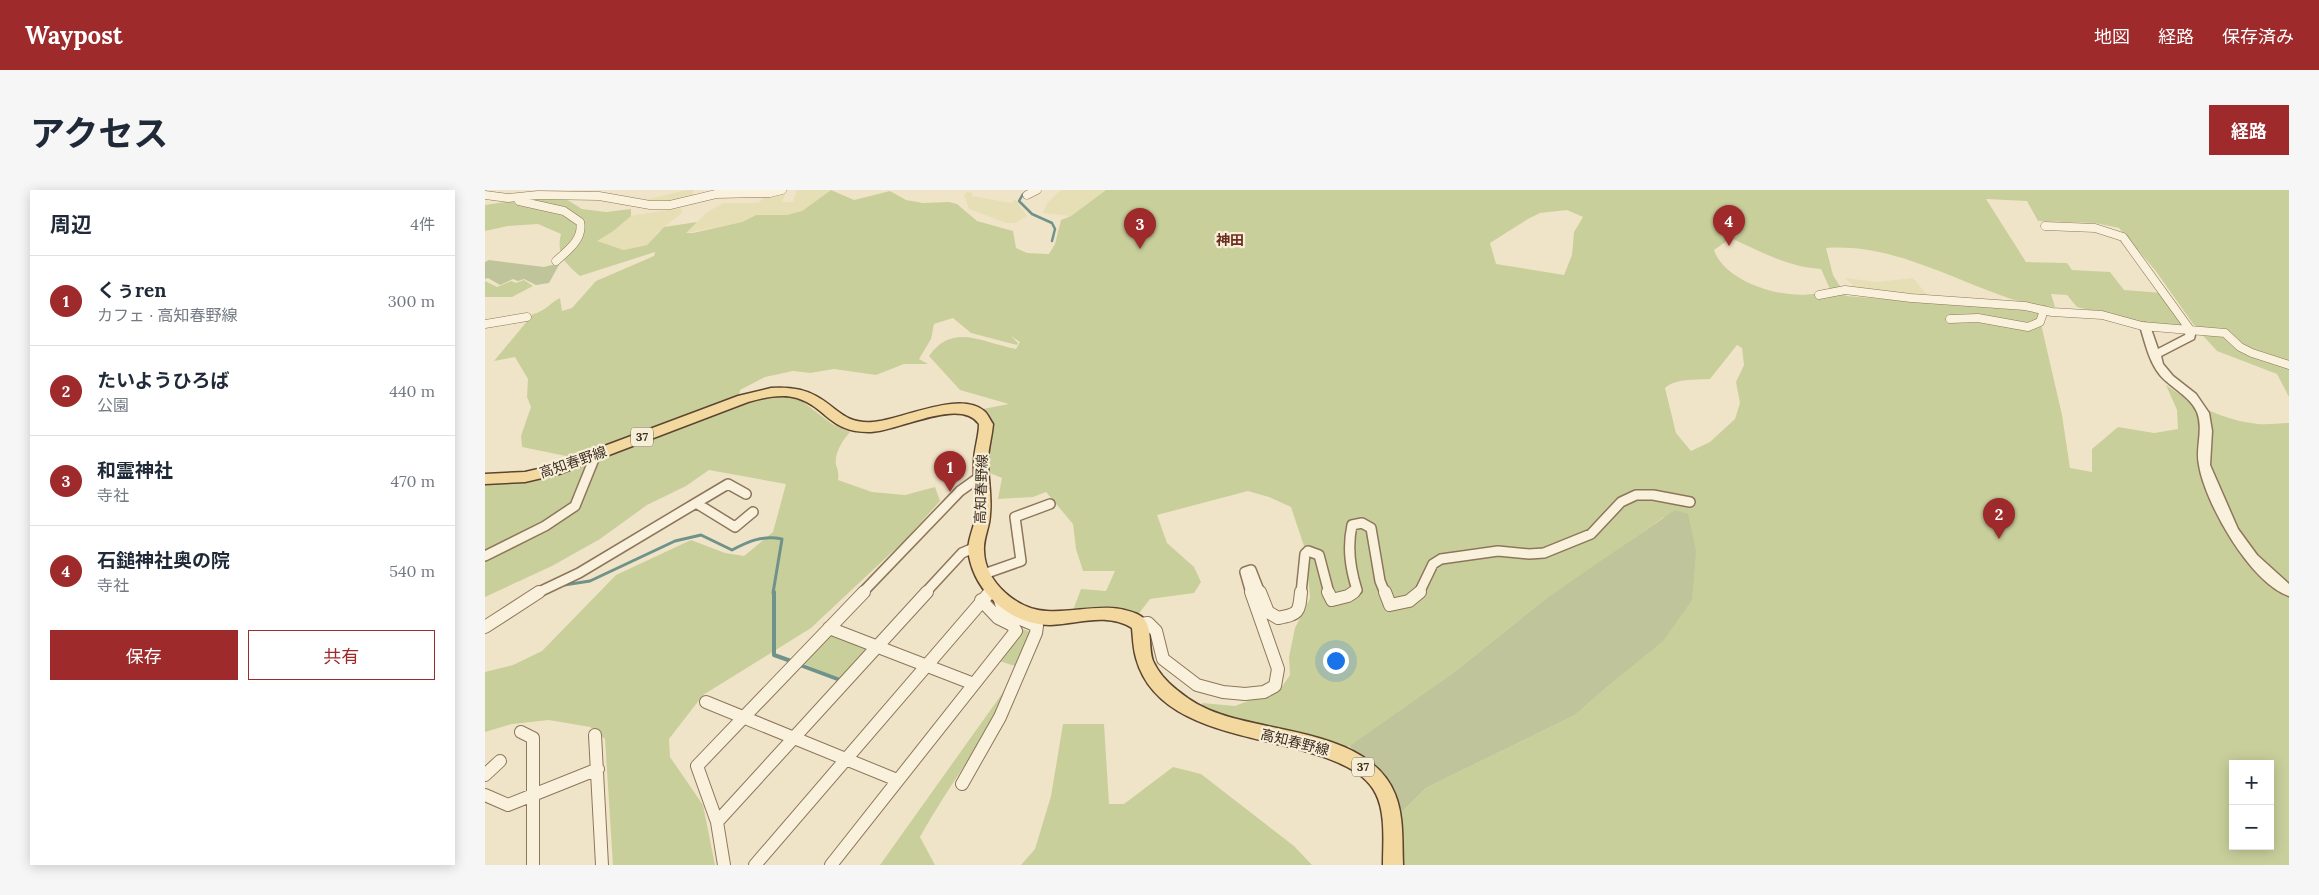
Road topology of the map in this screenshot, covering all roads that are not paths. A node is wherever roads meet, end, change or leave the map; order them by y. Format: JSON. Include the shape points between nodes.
{"nodes":[{"id":1,"x":782,"y":190,"type":"edge"},
{"id":2,"x":1037,"y":190,"type":"edge"},
{"id":3,"x":541,"y":193,"type":"edge"},
{"id":4,"x":485,"y":195,"type":"edge"},
{"id":5,"x":1027,"y":195,"type":"dead end"},
{"id":6,"x":508,"y":198,"type":"junction"},
{"id":7,"x":2045,"y":226,"type":"dead end"},
{"id":8,"x":556,"y":261,"type":"dead end"},
{"id":9,"x":1819,"y":295,"type":"dead end"},
{"id":10,"x":2044,"y":310,"type":"junction"},
{"id":11,"x":527,"y":317,"type":"dead end"},
{"id":12,"x":1950,"y":319,"type":"dead end"},
{"id":13,"x":485,"y":324,"type":"edge"},
{"id":14,"x":2145,"y":326,"type":"junction"},
{"id":15,"x":2191,"y":330,"type":"junction"},
{"id":16,"x":2155,"y":355,"type":"junction"},
{"id":17,"x":2289,"y":365,"type":"edge"},
{"id":18,"x":596,"y":454,"type":"junction"},
{"id":19,"x":981,"y":476,"type":"junction"},
{"id":20,"x":485,"y":479,"type":"edge"},
{"id":21,"x":746,"y":494,"type":"dead end"},
{"id":22,"x":1689,"y":502,"type":"dead end"},
{"id":23,"x":696,"y":503,"type":"junction"},
{"id":24,"x":1050,"y":504,"type":"dead end"},
{"id":25,"x":753,"y":512,"type":"dead end"},
{"id":26,"x":975,"y":547,"type":"junction"},
{"id":27,"x":485,"y":556,"type":"edge"},
{"id":28,"x":984,"y":574,"type":"junction"},
{"id":29,"x":2289,"y":590,"type":"edge"},
{"id":30,"x":996,"y":594,"type":"junction"},
{"id":31,"x":981,"y":600,"type":"junction"},
{"id":32,"x":1140,"y":624,"type":"junction"},
{"id":33,"x":485,"y":627,"type":"edge"},
{"id":34,"x":829,"y":628,"type":"junction"},
{"id":35,"x":879,"y":646,"type":"junction"},
{"id":36,"x":927,"y":664,"type":"junction"},
{"id":37,"x":974,"y":684,"type":"junction"},
{"id":38,"x":706,"y":702,"type":"dead end"},
{"id":39,"x":744,"y":717,"type":"junction"},
{"id":40,"x":521,"y":732,"type":"dead end"},
{"id":41,"x":595,"y":735,"type":"dead end"},
{"id":42,"x":794,"y":736,"type":"junction"},
{"id":43,"x":844,"y":760,"type":"junction"},
{"id":44,"x":500,"y":761,"type":"dead end"},
{"id":45,"x":598,"y":768,"type":"junction"},
{"id":46,"x":485,"y":775,"type":"edge"},
{"id":47,"x":897,"y":780,"type":"junction"},
{"id":48,"x":962,"y":784,"type":"dead end"},
{"id":49,"x":485,"y":795,"type":"edge"},
{"id":50,"x":533,"y":795,"type":"junction"},
{"id":51,"x":717,"y":822,"type":"junction"},
{"id":52,"x":533,"y":865,"type":"edge"},
{"id":53,"x":601,"y":865,"type":"edge"},
{"id":54,"x":724,"y":865,"type":"edge"},
{"id":55,"x":755,"y":865,"type":"edge"},
{"id":56,"x":831,"y":865,"type":"edge"},
{"id":57,"x":1393,"y":865,"type":"edge"}],
"edges":[{"from":1,"to":3,"type":"street","via":[[716,194],[670,205]]},
{"from":2,"to":5,"type":"street"},
{"from":3,"to":6,"type":"street"},
{"from":4,"to":6,"type":"street"},
{"from":6,"to":8,"type":"street","via":[[505,201],[523,200],[566,211],[580,221],[580,237]]},
{"from":7,"to":15,"type":"street","via":[[2089,226],[2123,237]]},
{"from":9,"to":10,"type":"street","via":[[1845,290]]},
{"from":10,"to":12,"type":"street","via":[[2041,322],[2028,327],[1978,318]]},
{"from":10,"to":14,"type":"street","via":[[2102,315]]},
{"from":11,"to":13,"type":"street"},
{"from":14,"to":15,"type":"street"},
{"from":14,"to":16,"type":"street"},
{"from":15,"to":16,"type":"street","via":[[2189,338]]},
{"from":15,"to":17,"type":"street","via":[[2225,333],[2252,354]]},
{"from":16,"to":29,"type":"street","via":[[2156,363],[2163,372],[2196,400],[2203,413],[2204,464],[2224,518],[2249,558]]},
{"from":18,"to":19,"type":"main road","name":"高知春野線","number":"37","via":[[743,400],[786,392],[809,398],[845,425],[861,428],[945,410],[979,412],[986,424]]},
{"from":18,"to":20,"type":"main road","name":"高知春野線","number":"37","via":[[525,478]]},
{"from":18,"to":27,"type":"street","via":[[575,506],[545,526]]},
{"from":19,"to":26,"type":"main road","name":"高知春野線","number":"37","via":[[983,516]]},
{"from":19,"to":34,"type":"street","via":[[960,491]]},
{"from":21,"to":23,"type":"street","via":[[728,484]]},
{"from":22,"to":32,"type":"street","via":[[1636,495],[1621,502],[1591,534],[1545,553],[1498,551],[1441,559],[1433,564],[1420,592],[1409,601],[1390,605],[1380,581],[1371,528],[1362,524],[1352,525],[1349,536],[1349,568],[1357,590],[1339,600],[1332,600],[1319,555],[1315,552],[1308,550],[1305,554],[1299,609],[1294,615],[1278,618],[1268,612],[1251,570],[1245,572],[1278,669],[1278,681],[1270,690],[1254,694],[1198,685],[1163,659],[1156,632],[1148,623]]},
{"from":23,"to":25,"type":"street","via":[[735,527]]},
{"from":23,"to":33,"type":"street","via":[[579,573],[542,590]]},
{"from":24,"to":28,"type":"street","via":[[1015,517],[1021,561]]},
{"from":26,"to":28,"type":"main road"},
{"from":26,"to":35,"type":"street","via":[[962,553]]},
{"from":28,"to":30,"type":"main road"},
{"from":30,"to":31,"type":"street"},
{"from":30,"to":32,"type":"main road","via":[[1017,610],[1031,615],[1053,618],[1112,614],[1132,618]]},
{"from":30,"to":48,"type":"street","via":[[1004,612],[1037,626],[1036,633],[1000,717]]},
{"from":31,"to":36,"type":"street"},
{"from":31,"to":37,"type":"street","via":[[998,618],[1013,625],[1016,631]]},
{"from":32,"to":57,"type":"main road","name":"高知春野線","number":"37","via":[[1144,660],[1161,687],[1175,699],[1225,724],[1337,752],[1370,772],[1382,785],[1387,798]]},
{"from":34,"to":35,"type":"street"},
{"from":34,"to":39,"type":"street"},
{"from":35,"to":36,"type":"street"},
{"from":35,"to":42,"type":"street"},
{"from":36,"to":37,"type":"street"},
{"from":36,"to":43,"type":"street"},
{"from":37,"to":47,"type":"street"},
{"from":38,"to":39,"type":"street"},
{"from":39,"to":42,"type":"street"},
{"from":39,"to":51,"type":"street","via":[[697,766]]},
{"from":40,"to":50,"type":"street","via":[[533,738]]},
{"from":41,"to":45,"type":"street"},
{"from":42,"to":43,"type":"street"},
{"from":42,"to":51,"type":"street"},
{"from":43,"to":47,"type":"street"},
{"from":43,"to":55,"type":"street"},
{"from":44,"to":46,"type":"street"},
{"from":45,"to":50,"type":"street"},
{"from":45,"to":53,"type":"street"},
{"from":47,"to":56,"type":"street"},
{"from":49,"to":50,"type":"street","via":[[508,805]]},
{"from":50,"to":52,"type":"street"},
{"from":51,"to":54,"type":"street"}]}
